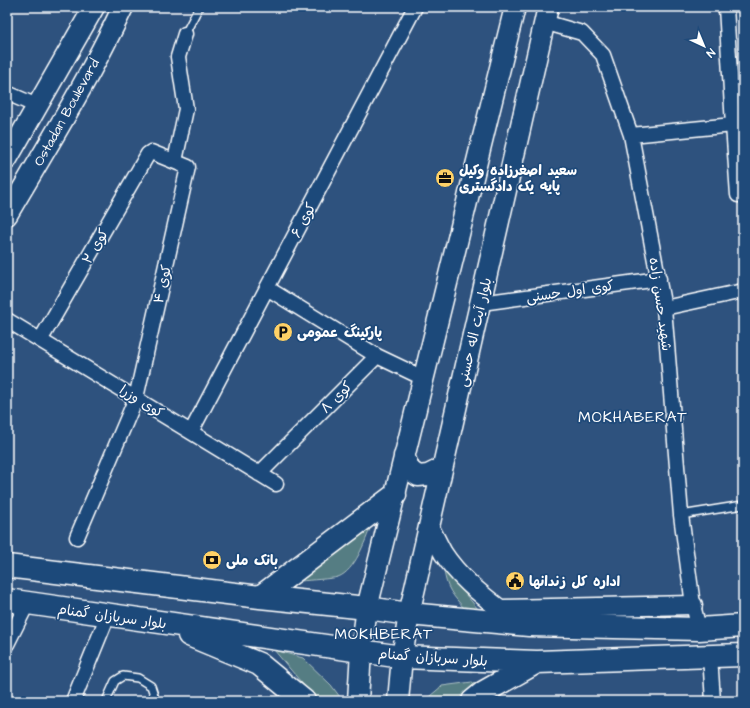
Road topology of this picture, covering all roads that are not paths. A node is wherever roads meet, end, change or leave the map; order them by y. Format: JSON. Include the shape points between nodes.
{"nodes":[{"id":1,"x":94,"y":7,"type":"edge"},
{"id":2,"x":123,"y":7,"type":"edge"},
{"id":3,"x":199,"y":7,"type":"edge"},
{"id":4,"x":415,"y":7,"type":"edge"},
{"id":5,"x":515,"y":7,"type":"edge"},
{"id":6,"x":726,"y":7,"type":"edge"},
{"id":7,"x":546,"y":15,"type":"edge"},
{"id":8,"x":185,"y":34,"type":"joint"},
{"id":9,"x":7,"y":93,"type":"edge"},
{"id":10,"x":37,"y":106,"type":"junction"},
{"id":11,"x":733,"y":125,"type":"junction"},
{"id":12,"x":631,"y":135,"type":"junction"},
{"id":13,"x":7,"y":159,"type":"edge"},
{"id":14,"x":175,"y":161,"type":"junction"},
{"id":15,"x":738,"y":196,"type":"dead end"},
{"id":16,"x":7,"y":215,"type":"edge"},
{"id":17,"x":659,"y":279,"type":"junction"},
{"id":18,"x":267,"y":288,"type":"junction"},
{"id":19,"x":743,"y":291,"type":"edge"},
{"id":20,"x":481,"y":303,"type":"junction"},
{"id":21,"x":664,"y":308,"type":"junction"},
{"id":22,"x":7,"y":320,"type":"edge"},
{"id":23,"x":41,"y":339,"type":"junction"},
{"id":24,"x":377,"y":356,"type":"junction"},
{"id":25,"x":423,"y":378,"type":"junction"},
{"id":26,"x":136,"y":398,"type":"junction"},
{"id":27,"x":191,"y":432,"type":"junction"},
{"id":28,"x":404,"y":456,"type":"junction"},
{"id":29,"x":442,"y":468,"type":"junction"},
{"id":30,"x":259,"y":474,"type":"junction"},
{"id":31,"x":276,"y":484,"type":"dead end"},
{"id":32,"x":395,"y":495,"type":"junction"},
{"id":33,"x":743,"y":505,"type":"edge"},
{"id":34,"x":681,"y":515,"type":"junction"},
{"id":35,"x":429,"y":526,"type":"junction"},
{"id":36,"x":77,"y":537,"type":"dead end"},
{"id":37,"x":7,"y":566,"type":"edge"},
{"id":38,"x":260,"y":597,"type":"junction"},
{"id":39,"x":17,"y":602,"type":"edge"},
{"id":40,"x":693,"y":605,"type":"junction"},
{"id":41,"x":367,"y":608,"type":"junction"},
{"id":42,"x":500,"y":609,"type":"junction"},
{"id":43,"x":409,"y":614,"type":"junction"},
{"id":44,"x":108,"y":615,"type":"junction"},
{"id":45,"x":153,"y":621,"type":"junction"},
{"id":46,"x":529,"y":625,"type":"junction"},
{"id":47,"x":743,"y":626,"type":"edge"},
{"id":48,"x":699,"y":629,"type":"junction"},
{"id":49,"x":7,"y":644,"type":"edge"},
{"id":50,"x":361,"y":651,"type":"junction"},
{"id":51,"x":743,"y":655,"type":"edge"},
{"id":52,"x":710,"y":656,"type":"junction"},
{"id":53,"x":402,"y":657,"type":"junction"},
{"id":54,"x":537,"y":662,"type":"junction"},
{"id":55,"x":73,"y":701,"type":"edge"},
{"id":56,"x":106,"y":701,"type":"edge"},
{"id":57,"x":153,"y":701,"type":"edge"},
{"id":58,"x":304,"y":701,"type":"edge"},
{"id":59,"x":358,"y":701,"type":"edge"},
{"id":60,"x":398,"y":701,"type":"edge"},
{"id":61,"x":473,"y":701,"type":"edge"},
{"id":62,"x":713,"y":701,"type":"edge"}],
"edges":[{"from":1,"to":10,"type":"main road","name":"Ostadan Boulevard"},
{"from":2,"to":16,"type":"main road","name":"Ostadan Boulevard","via":[[62,121]]},
{"from":3,"to":8,"type":"lane"},
{"from":4,"to":18,"type":"street","name":"کوی ۶"},
{"from":5,"to":25,"type":"main road"},
{"from":6,"to":11,"type":"street"},
{"from":7,"to":12,"type":"street","name":"شهید حسن زاده","via":[[582,33],[603,55]]},
{"from":7,"to":20,"type":"main road","name":"بلوار آیت اله حسنی"},
{"from":8,"to":14,"type":"street","via":[[178,57],[186,109]]},
{"from":9,"to":10,"type":"street"},
{"from":10,"to":13,"type":"main road","name":"Ostadan Boulevard"},
{"from":11,"to":12,"type":"street"},
{"from":11,"to":15,"type":"street"},
{"from":12,"to":17,"type":"street","name":"شهید حسن زاده"},
{"from":14,"to":23,"type":"street","name":"کوی ۲","via":[[151,152],[148,154]]},
{"from":14,"to":26,"type":"street","name":"کوی ۴","via":[[188,167],[188,170]]},
{"from":17,"to":20,"type":"street","name":"کوی اول حسنی"},
{"from":17,"to":21,"type":"street","name":"شهید حسن زاده"},
{"from":18,"to":24,"type":"street"},
{"from":18,"to":27,"type":"street","name":"کوی ۶"},
{"from":19,"to":21,"type":"street"},
{"from":20,"to":29,"type":"main road","name":"بلوار آیت اله حسنی"},
{"from":21,"to":34,"type":"street","name":"شهید حسن زاده"},
{"from":22,"to":23,"type":"street","name":"کوی وزرا"},
{"from":23,"to":26,"type":"street","name":"کوی وزرا"},
{"from":24,"to":25,"type":"street"},
{"from":24,"to":30,"type":"street","name":"کوی ۸"},
{"from":25,"to":28,"type":"main road"},
{"from":26,"to":27,"type":"street","name":"کوی وزرا"},
{"from":26,"to":36,"type":"street","name":"کوی ۴"},
{"from":27,"to":30,"type":"street","name":"کوی وزرا"},
{"from":28,"to":29,"type":"main road","via":[[410,470],[418,476],[428,475]]},
{"from":28,"to":32,"type":"main road"},
{"from":29,"to":35,"type":"main road","name":"بلوار آیت اله حسنی"},
{"from":30,"to":31,"type":"street","name":"کوی وزرا"},
{"from":32,"to":38,"type":"main road"},
{"from":32,"to":41,"type":"main road"},
{"from":33,"to":34,"type":"lane"},
{"from":34,"to":40,"type":"street","name":"شهید حسن زاده"},
{"from":35,"to":42,"type":"street","via":[[444,554],[461,576]]},
{"from":35,"to":43,"type":"main road","name":"بلوار آیت اله حسنی"},
{"from":37,"to":38,"type":"main road"},
{"from":38,"to":41,"type":"main road"},
{"from":39,"to":44,"type":"main road","name":"بلوار سربازان گمنام"},
{"from":39,"to":49,"type":"street"},
{"from":40,"to":42,"type":"street"},
{"from":40,"to":48,"type":"street","name":"شهید حسن زاده"},
{"from":41,"to":43,"type":"main road"},
{"from":41,"to":50,"type":"main road"},
{"from":42,"to":46,"type":"street"},
{"from":43,"to":46,"type":"main road"},
{"from":43,"to":53,"type":"main road","name":"بلوار آیت اله حسنی"},
{"from":44,"to":45,"type":"main road","name":"بلوار سربازان گمنام"},
{"from":44,"to":55,"type":"street"},
{"from":45,"to":50,"type":"main road","name":"بلوار سربازان گمنام"},
{"from":45,"to":58,"type":"main road","via":[[259,664]]},
{"from":46,"to":48,"type":"main road"},
{"from":47,"to":48,"type":"main road"},
{"from":50,"to":53,"type":"main road","name":"بلوار سربازان گمنام"},
{"from":50,"to":59,"type":"main road"},
{"from":51,"to":52,"type":"main road","name":"بلوار سربازان گمنام"},
{"from":52,"to":54,"type":"main road","name":"بلوار سربازان گمنام"},
{"from":52,"to":62,"type":"street"},
{"from":53,"to":54,"type":"main road","name":"بلوار سربازان گمنام"},
{"from":53,"to":60,"type":"main road","name":"بلوار آیت اله حسنی"},
{"from":54,"to":61,"type":"main road"},
{"from":56,"to":57,"type":"lane","via":[[115,681],[123,676],[138,678],[151,686]]}]}
